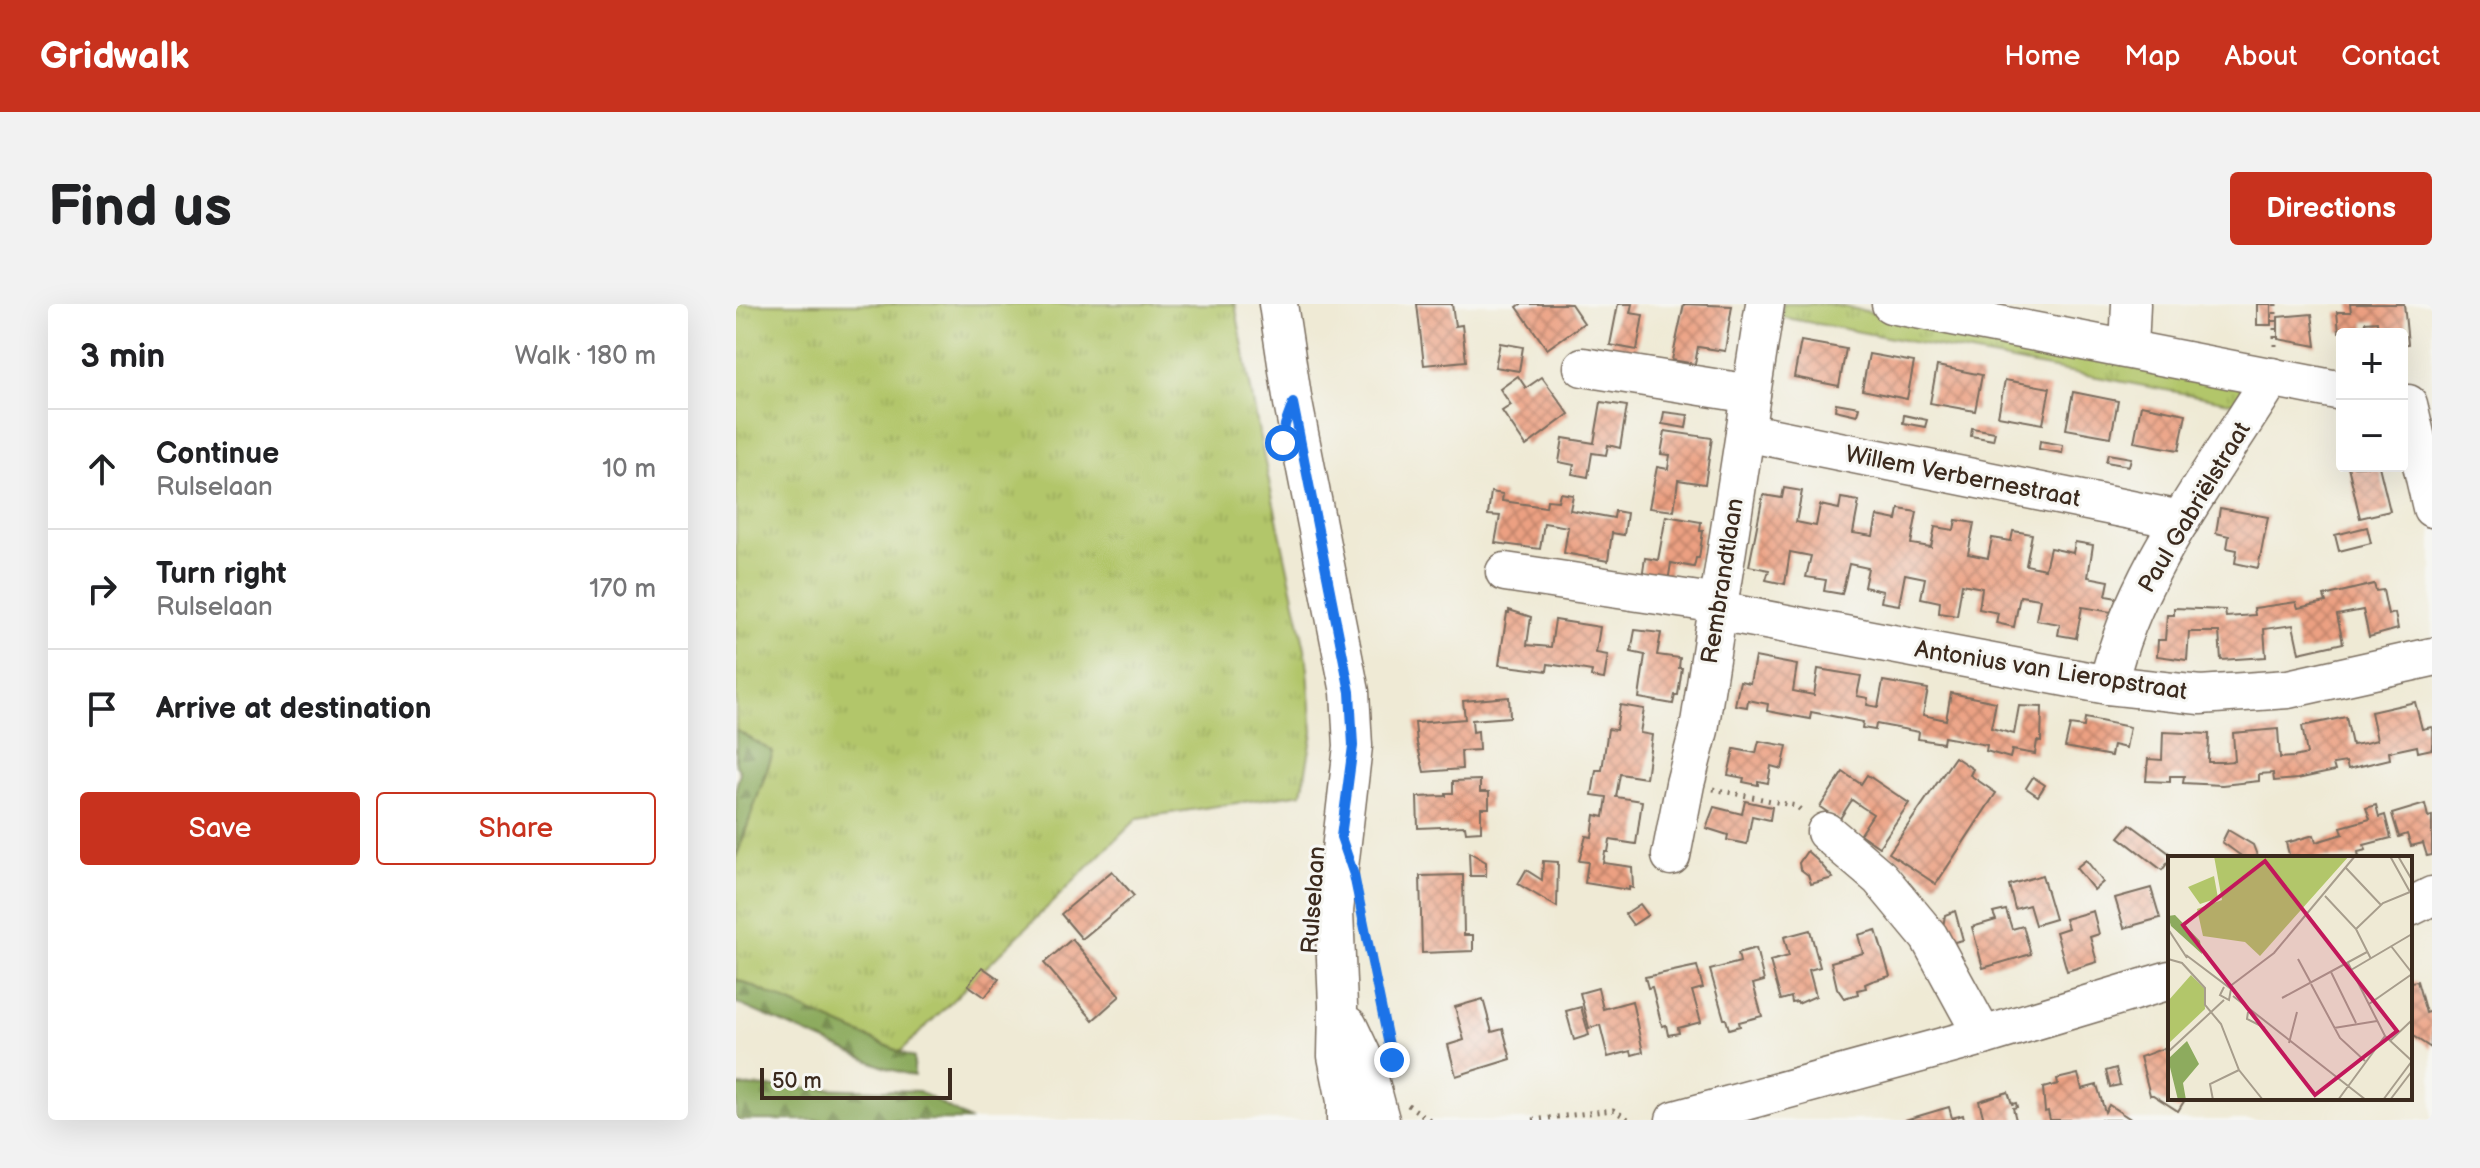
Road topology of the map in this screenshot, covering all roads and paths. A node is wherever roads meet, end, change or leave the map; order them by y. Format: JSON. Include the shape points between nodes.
{"nodes":[{"id":1,"x":1278,"y":304,"type":"edge"},
{"id":2,"x":1765,"y":304,"type":"edge"},
{"id":3,"x":1891,"y":304,"type":"edge"},
{"id":4,"x":2131,"y":304,"type":"edge"},
{"id":5,"x":2275,"y":304,"type":"edge"},
{"id":6,"x":2129,"y":349,"type":"junction"},
{"id":7,"x":1583,"y":367,"type":"dead end"},
{"id":8,"x":2272,"y":377,"type":"junction"},
{"id":9,"x":2336,"y":390,"type":"edge"},
{"id":10,"x":1751,"y":394,"type":"junction"},
{"id":11,"x":2414,"y":403,"type":"edge"},
{"id":12,"x":1745,"y":432,"type":"junction"},
{"id":13,"x":2432,"y":508,"type":"edge"},
{"id":14,"x":2181,"y":520,"type":"junction"},
{"id":15,"x":1505,"y":572,"type":"dead end"},
{"id":16,"x":1718,"y":608,"type":"junction"},
{"id":17,"x":2432,"y":657,"type":"edge"},
{"id":18,"x":2108,"y":685,"type":"junction"},
{"id":19,"x":1685,"y":784,"type":"junction"},
{"id":20,"x":1826,"y":832,"type":"joint"},
{"id":21,"x":1671,"y":856,"type":"dead end"},
{"id":22,"x":2432,"y":896,"type":"edge"},
{"id":23,"x":2412,"y":906,"type":"edge"},
{"id":24,"x":2432,"y":921,"type":"edge"},
{"id":25,"x":2412,"y":924,"type":"edge"},
{"id":26,"x":1368,"y":945,"type":"dead end"},
{"id":27,"x":2168,"y":981,"type":"edge"},
{"id":28,"x":1338,"y":1006,"type":"junction"},
{"id":29,"x":1386,"y":1030,"type":"dead end"},
{"id":30,"x":1983,"y":1036,"type":"junction"},
{"id":31,"x":1786,"y":1091,"type":"junction"},
{"id":32,"x":1398,"y":1106,"type":"edge"},
{"id":33,"x":1346,"y":1120,"type":"edge"},
{"id":34,"x":1430,"y":1120,"type":"edge"},
{"id":35,"x":1533,"y":1120,"type":"edge"},
{"id":36,"x":1630,"y":1120,"type":"edge"},
{"id":37,"x":1675,"y":1120,"type":"edge"},
{"id":38,"x":1761,"y":1120,"type":"edge"}],
"edges":[{"from":1,"to":28,"type":"street","name":"Rulselaan","via":[[1350,692],[1353,746],[1334,911]]},
{"from":2,"to":10,"type":"street","name":"Rembrandtlaan"},
{"from":3,"to":6,"type":"street"},
{"from":4,"to":6,"type":"street"},
{"from":5,"to":8,"type":"path"},
{"from":6,"to":8,"type":"street"},
{"from":7,"to":10,"type":"street"},
{"from":8,"to":9,"type":"street"},
{"from":8,"to":14,"type":"street","name":"Paul Gabriëlstraat"},
{"from":10,"to":12,"type":"street","name":"Rembrandtlaan"},
{"from":11,"to":13,"type":"street"},
{"from":12,"to":14,"type":"street","name":"Willem Verbernestraat"},
{"from":12,"to":16,"type":"street","name":"Rembrandtlaan"},
{"from":14,"to":18,"type":"street","name":"Paul Gabriëlstraat","via":[[2151,570]]},
{"from":15,"to":16,"type":"street","name":"Antonius van Lieropstraat"},
{"from":16,"to":18,"type":"street","name":"Antonius van Lieropstraat"},
{"from":16,"to":19,"type":"street","name":"Rembrandtlaan"},
{"from":17,"to":18,"type":"street","name":"Antonius van Lieropstraat","via":[[2288,689],[2200,695]]},
{"from":19,"to":20,"type":"path","via":[[1796,806]]},
{"from":19,"to":21,"type":"street","name":"Rembrandtlaan"},
{"from":20,"to":30,"type":"street","via":[[1880,878],[1929,937]]},
{"from":22,"to":23,"type":"street"},
{"from":24,"to":25,"type":"street"},
{"from":26,"to":29,"type":"path"},
{"from":27,"to":30,"type":"street"},
{"from":28,"to":32,"type":"street","name":"Rulselaan","via":[[1364,1060]]},
{"from":28,"to":33,"type":"street","name":"Rulselaan","via":[[1337,1056]]},
{"from":30,"to":31,"type":"street"},
{"from":31,"to":37,"type":"street"},
{"from":31,"to":38,"type":"street"},
{"from":32,"to":34,"type":"path"},
{"from":35,"to":36,"type":"path","via":[[1613,1110]]}]}
